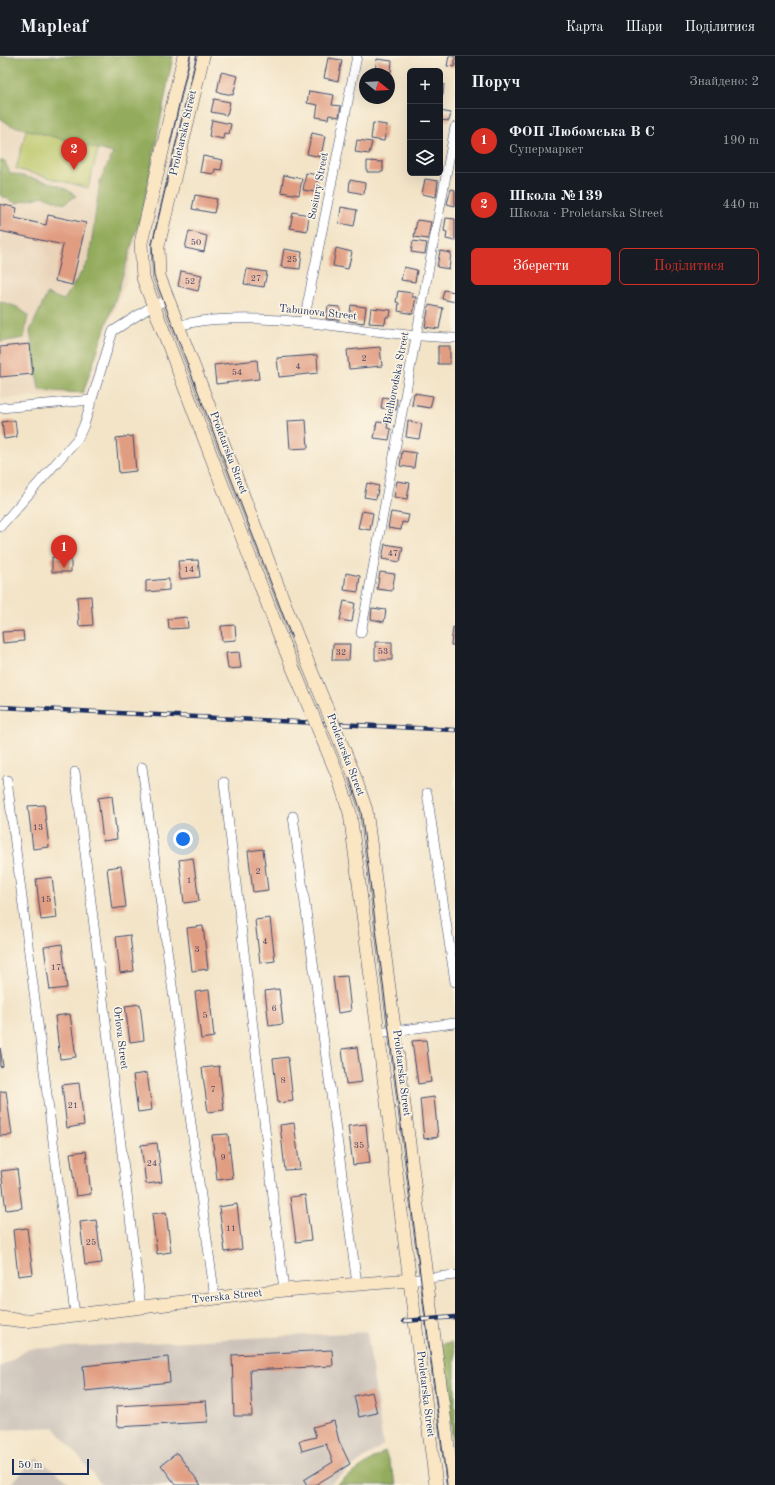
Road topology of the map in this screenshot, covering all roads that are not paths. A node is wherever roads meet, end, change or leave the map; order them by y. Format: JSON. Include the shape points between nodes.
{"nodes":[{"id":1,"x":184,"y":56,"type":"edge"},
{"id":2,"x":203,"y":56,"type":"edge"},
{"id":3,"x":357,"y":56,"type":"edge"},
{"id":4,"x":455,"y":127,"type":"edge"},
{"id":5,"x":168,"y":300,"type":"junction"},
{"id":6,"x":154,"y":305,"type":"junction"},
{"id":7,"x":304,"y":321,"type":"junction"},
{"id":8,"x":179,"y":326,"type":"junction"},
{"id":9,"x":417,"y":338,"type":"junction"},
{"id":10,"x":455,"y":338,"type":"edge"},
{"id":11,"x":92,"y":400,"type":"junction"},
{"id":12,"x":0,"y":408,"type":"edge"},
{"id":13,"x":0,"y":527,"type":"edge"},
{"id":14,"x":361,"y":633,"type":"dead end"},
{"id":15,"x":142,"y":767,"type":"dead end"},
{"id":16,"x":75,"y":772,"type":"dead end"},
{"id":17,"x":7,"y":780,"type":"dead end"},
{"id":18,"x":224,"y":782,"type":"dead end"},
{"id":19,"x":426,"y":793,"type":"dead end"},
{"id":20,"x":293,"y":816,"type":"dead end"},
{"id":21,"x":455,"y":982,"type":"edge"},
{"id":22,"x":455,"y":1023,"type":"edge"},
{"id":23,"x":395,"y":1030,"type":"junction"},
{"id":24,"x":378,"y":1033,"type":"junction"},
{"id":25,"x":455,"y":1275,"type":"edge"},
{"id":26,"x":427,"y":1278,"type":"junction"},
{"id":27,"x":410,"y":1280,"type":"junction"},
{"id":28,"x":357,"y":1284,"type":"junction"},
{"id":29,"x":284,"y":1290,"type":"junction"},
{"id":30,"x":215,"y":1298,"type":"junction"},
{"id":31,"x":141,"y":1307,"type":"junction"},
{"id":32,"x":75,"y":1314,"type":"junction"},
{"id":33,"x":0,"y":1318,"type":"edge"},
{"id":34,"x":436,"y":1485,"type":"edge"},
{"id":35,"x":453,"y":1485,"type":"edge"}],
"edges":[{"from":1,"to":6,"type":"main road","name":"Proletarska Street","via":[[141,243],[143,278]]},
{"from":2,"to":5,"type":"main road","name":"Proletarska Street","via":[[158,246],[159,276]]},
{"from":3,"to":7,"type":"street","name":"Sosiury Street"},
{"from":4,"to":9,"type":"street","name":"Bielhorodska Street"},
{"from":5,"to":6,"type":"street"},
{"from":5,"to":8,"type":"main road","name":"Proletarska Street"},
{"from":6,"to":11,"type":"street","via":[[114,331]]},
{"from":6,"to":24,"type":"main road","name":"Proletarska Street","bridge":true,"via":[[283,644],[338,776],[350,813]]},
{"from":7,"to":8,"type":"street","name":"Tabunova Street","via":[[248,318],[193,321]]},
{"from":7,"to":9,"type":"street","name":"Tabunova Street"},
{"from":8,"to":23,"type":"main road","name":"Proletarska Street","bridge":true,"via":[[366,810]]},
{"from":9,"to":10,"type":"street","name":"Tabunova Street"},
{"from":9,"to":14,"type":"street","name":"Bielhorodska Street"},
{"from":11,"to":12,"type":"street"},
{"from":11,"to":13,"type":"street","via":[[78,438]]},
{"from":15,"to":30,"type":"street"},
{"from":16,"to":31,"type":"street","name":"Orlova Street"},
{"from":17,"to":32,"type":"street"},
{"from":18,"to":29,"type":"street"},
{"from":19,"to":21,"type":"street"},
{"from":20,"to":28,"type":"street"},
{"from":22,"to":23,"type":"street"},
{"from":23,"to":24,"type":"street"},
{"from":23,"to":26,"type":"main road","name":"Proletarska Street"},
{"from":24,"to":27,"type":"main road","name":"Proletarska Street"},
{"from":25,"to":26,"type":"street","name":"Tverska Street"},
{"from":26,"to":27,"type":"street","name":"Tverska Street"},
{"from":26,"to":35,"type":"main road","name":"Proletarska Street"},
{"from":27,"to":28,"type":"main road","name":"Tverska Street"},
{"from":27,"to":34,"type":"main road","name":"Proletarska Street"},
{"from":28,"to":29,"type":"main road","name":"Tverska Street"},
{"from":29,"to":30,"type":"main road","name":"Tverska Street"},
{"from":30,"to":31,"type":"main road","name":"Tverska Street"},
{"from":31,"to":32,"type":"main road","name":"Tverska Street"},
{"from":32,"to":33,"type":"main road","name":"Tverska Street","via":[[25,1321]]}]}
